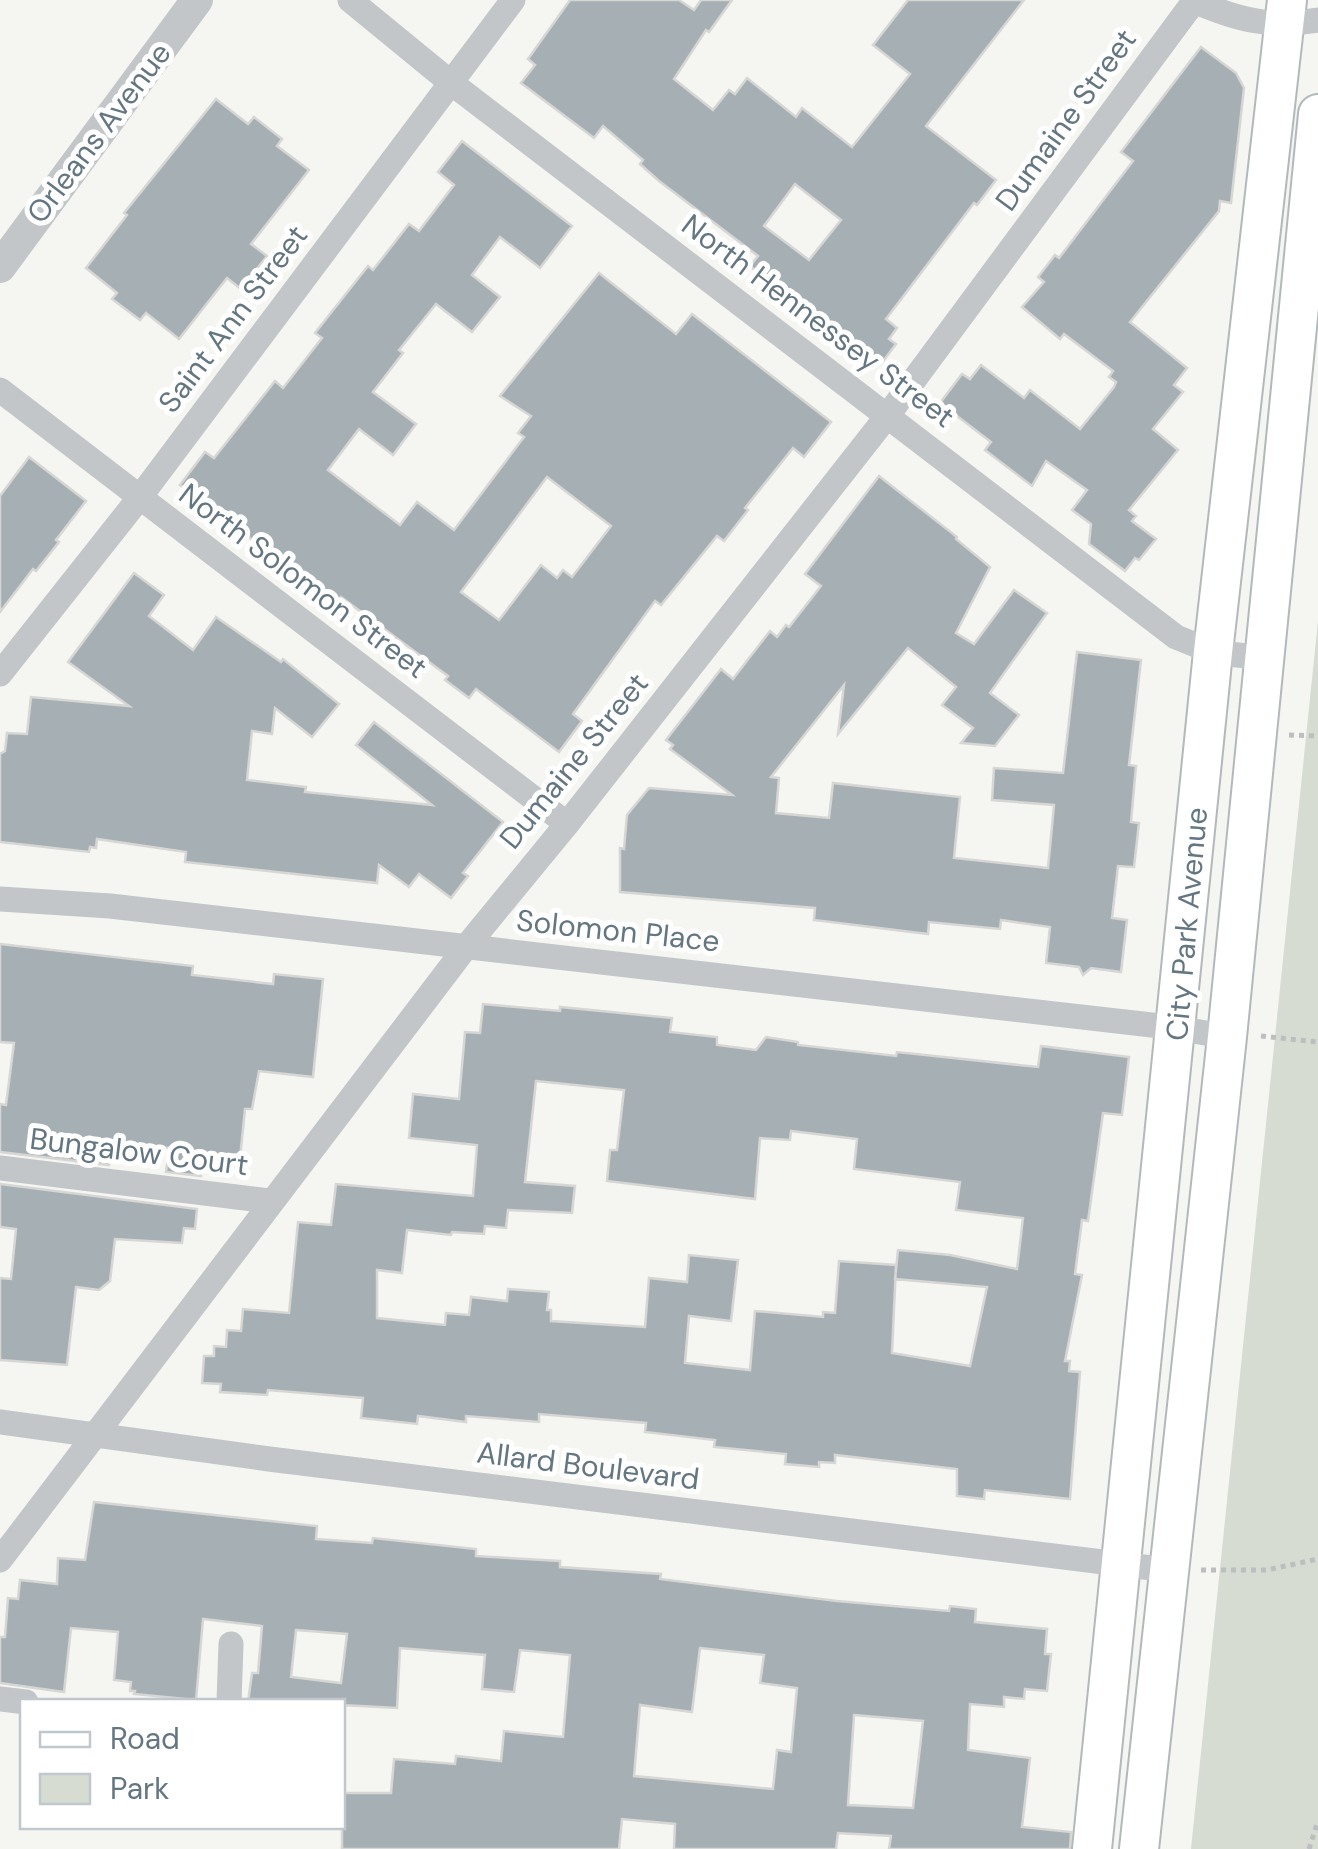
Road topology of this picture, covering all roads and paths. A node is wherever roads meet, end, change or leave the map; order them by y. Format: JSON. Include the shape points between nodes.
{"nodes":[{"id":1,"x":198,"y":0,"type":"edge"},
{"id":2,"x":350,"y":0,"type":"edge"},
{"id":3,"x":514,"y":0,"type":"edge"},
{"id":4,"x":1194,"y":0,"type":"edge"},
{"id":5,"x":1296,"y":15,"type":"edge"},
{"id":6,"x":450,"y":82,"type":"junction"},
{"id":7,"x":1318,"y":114,"type":"edge"},
{"id":8,"x":0,"y":266,"type":"edge"},
{"id":9,"x":0,"y":390,"type":"edge"},
{"id":10,"x":888,"y":416,"type":"junction"},
{"id":11,"x":140,"y":497,"type":"junction"},
{"id":12,"x":1213,"y":652,"type":"junction"},
{"id":13,"x":1263,"y":658,"type":"junction"},
{"id":14,"x":0,"y":674,"type":"edge"},
{"id":15,"x":567,"y":824,"type":"junction"},
{"id":16,"x":0,"y":899,"type":"edge"},
{"id":17,"x":466,"y":947,"type":"junction"},
{"id":18,"x":1178,"y":1028,"type":"junction"},
{"id":19,"x":1227,"y":1036,"type":"junction"},
{"id":20,"x":1318,"y":1042,"type":"edge"},
{"id":21,"x":0,"y":1168,"type":"edge"},
{"id":22,"x":269,"y":1201,"type":"junction"},
{"id":23,"x":0,"y":1422,"type":"edge"},
{"id":24,"x":96,"y":1434,"type":"junction"},
{"id":25,"x":1318,"y":1559,"type":"edge"},
{"id":26,"x":0,"y":1560,"type":"edge"},
{"id":27,"x":1122,"y":1564,"type":"junction"},
{"id":28,"x":1168,"y":1570,"type":"junction"},
{"id":29,"x":231,"y":1644,"type":"dead end"},
{"id":30,"x":228,"y":1699,"type":"edge"},
{"id":31,"x":1318,"y":1821,"type":"edge"},
{"id":32,"x":1092,"y":1849,"type":"edge"},
{"id":33,"x":1139,"y":1849,"type":"edge"},
{"id":34,"x":1309,"y":1849,"type":"edge"}],
"edges":[{"from":1,"to":8,"type":"street","name":"Orleans Avenue"},
{"from":2,"to":6,"type":"street","name":"North Hennessey Street"},
{"from":3,"to":6,"type":"street","name":"Saint Ann Street"},
{"from":4,"to":5,"type":"street","via":[[1240,18]]},
{"from":4,"to":10,"type":"street","name":"Dumaine Street"},
{"from":5,"to":12,"type":"main road","name":"City Park Avenue"},
{"from":6,"to":10,"type":"street","name":"North Hennessey Street"},
{"from":6,"to":11,"type":"street","name":"Saint Ann Street"},
{"from":7,"to":13,"type":"main road","name":"City Park Avenue"},
{"from":9,"to":11,"type":"street","name":"North Solomon Street"},
{"from":10,"to":12,"type":"street","name":"North Hennessey Street","via":[[1176,637]]},
{"from":10,"to":15,"type":"street","name":"Dumaine Street"},
{"from":11,"to":14,"type":"street","name":"Saint Ann Street"},
{"from":11,"to":15,"type":"street","name":"North Solomon Street"},
{"from":12,"to":13,"type":"street","name":"North Hennessey Street"},
{"from":12,"to":18,"type":"main road","name":"City Park Avenue"},
{"from":13,"to":19,"type":"main road","name":"City Park Avenue"},
{"from":15,"to":17,"type":"street","name":"Dumaine Street"},
{"from":16,"to":17,"type":"street","name":"Solomon Place"},
{"from":17,"to":18,"type":"street","name":"Solomon Place"},
{"from":17,"to":22,"type":"street","name":"Dumaine Street"},
{"from":18,"to":19,"type":"street","name":"Solomon Place"},
{"from":18,"to":27,"type":"main road","name":"City Park Avenue"},
{"from":19,"to":20,"type":"path"},
{"from":19,"to":28,"type":"main road","name":"City Park Avenue"},
{"from":21,"to":22,"type":"street","name":"Bungalow Court"},
{"from":22,"to":24,"type":"street","name":"Dumaine Street"},
{"from":23,"to":24,"type":"street","name":"Allard Boulevard"},
{"from":24,"to":26,"type":"street","name":"Dumaine Street"},
{"from":24,"to":27,"type":"street","name":"Allard Boulevard"},
{"from":25,"to":28,"type":"path","via":[[1267,1570]]},
{"from":27,"to":28,"type":"street","name":"Allard Boulevard"},
{"from":27,"to":32,"type":"main road","name":"City Park Avenue"},
{"from":28,"to":33,"type":"main road","name":"City Park Avenue"},
{"from":29,"to":30,"type":"street"},
{"from":31,"to":34,"type":"path"}]}
